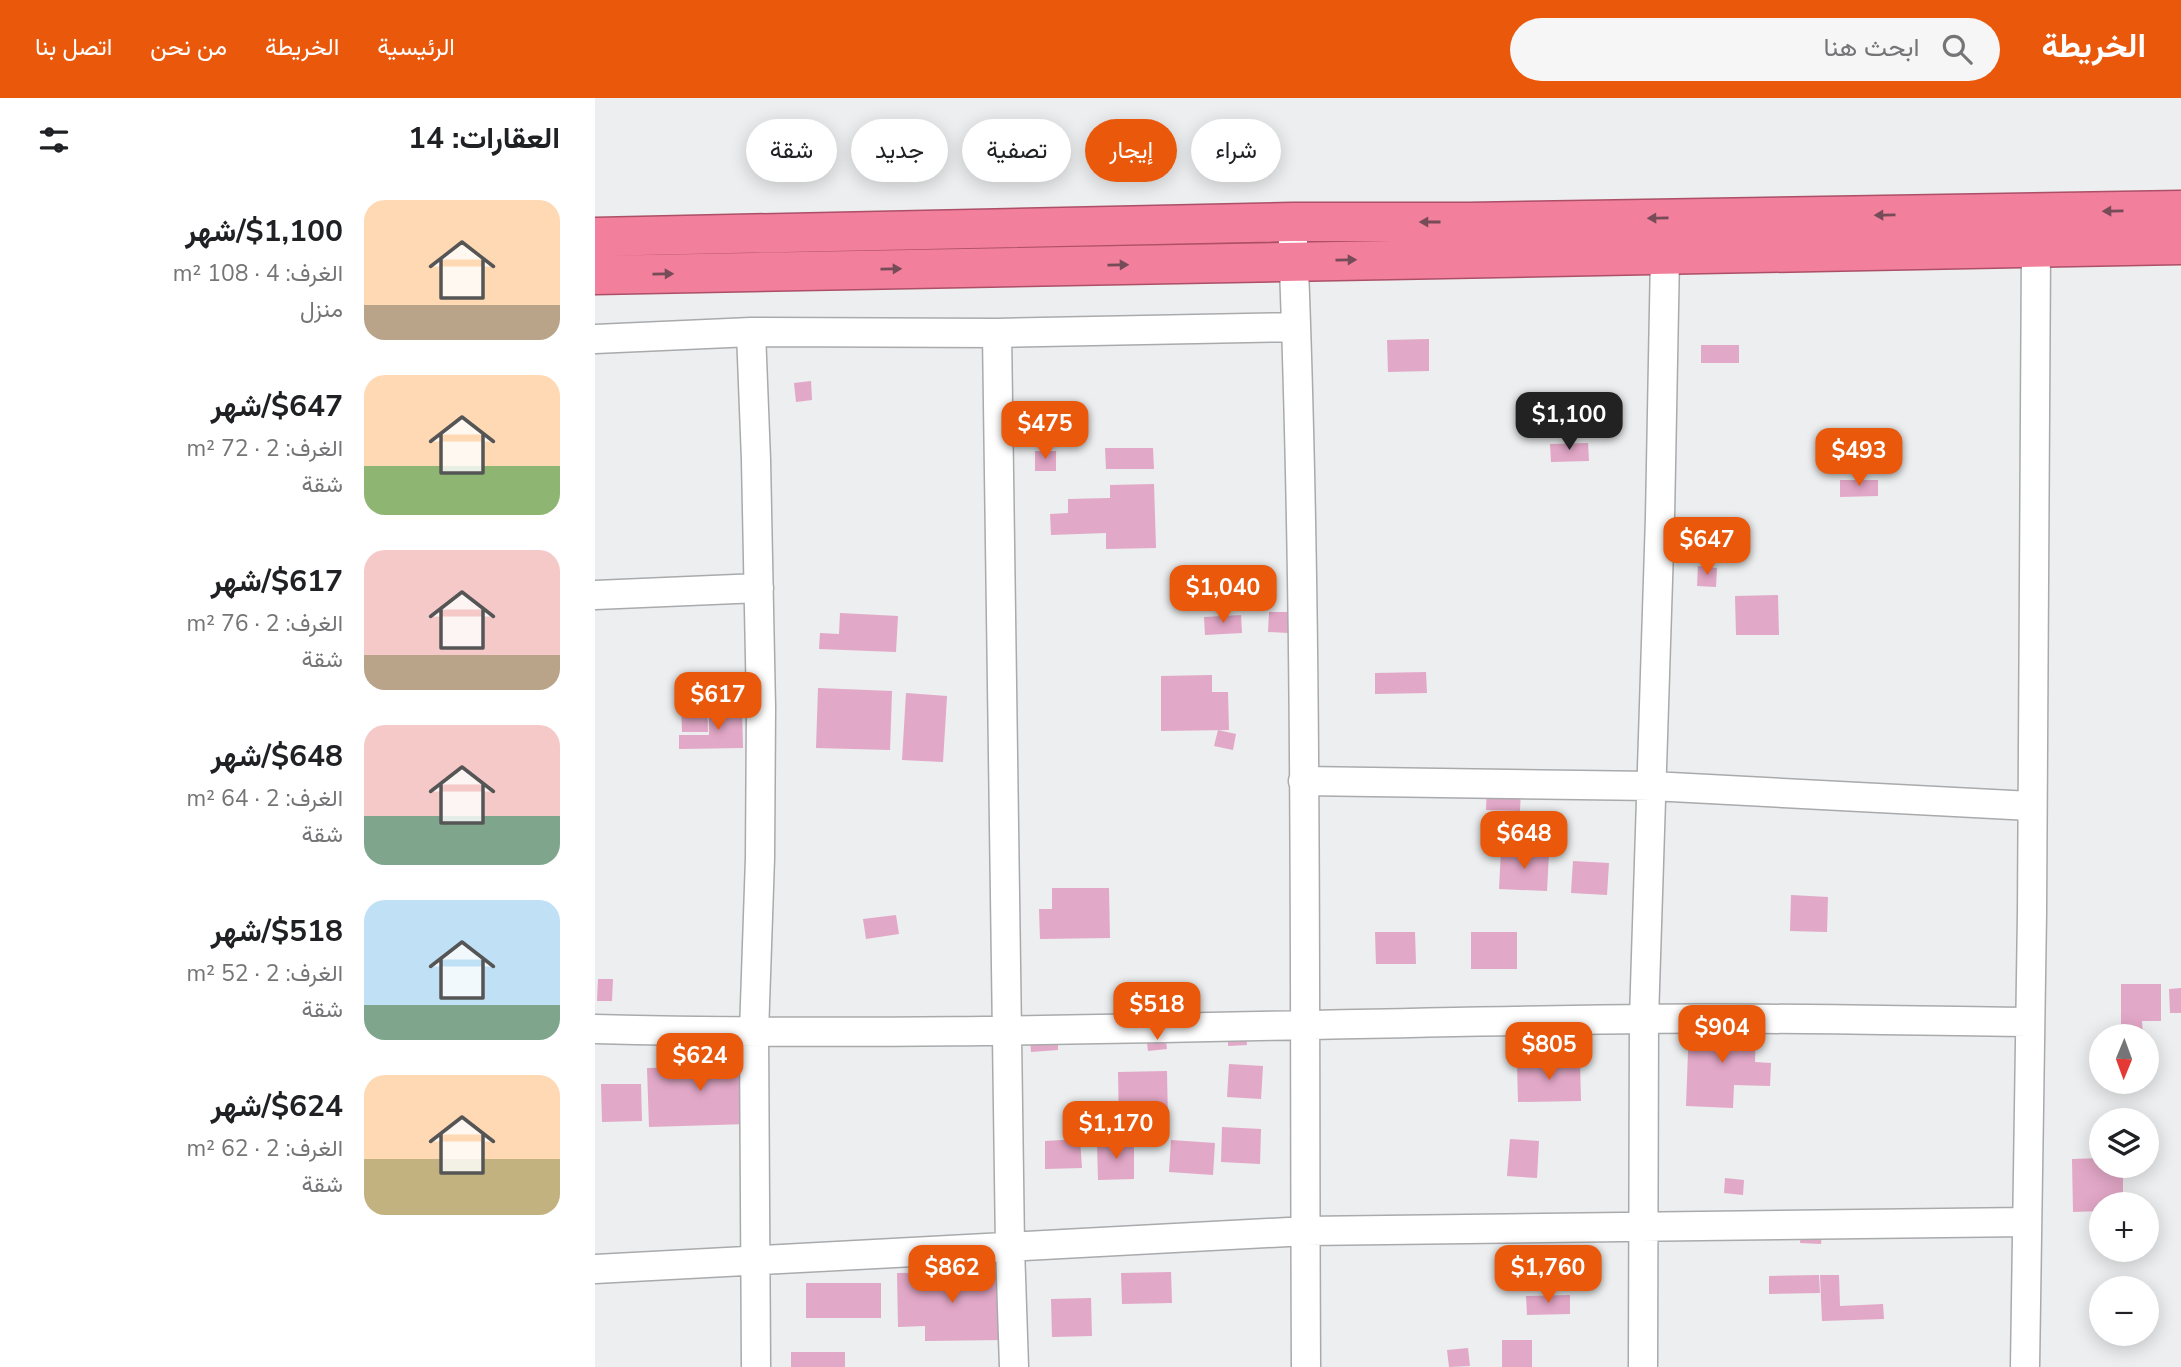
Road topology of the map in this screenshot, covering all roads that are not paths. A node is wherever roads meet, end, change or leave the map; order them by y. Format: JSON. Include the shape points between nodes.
{"nodes":[{"id":1,"x":2181,"y":210,"type":"edge"},
{"id":2,"x":1292,"y":222,"type":"junction"},
{"id":3,"x":595,"y":237,"type":"edge"},
{"id":4,"x":2181,"y":245,"type":"edge"},
{"id":5,"x":2035,"y":249,"type":"junction"},
{"id":6,"x":1665,"y":256,"type":"junction"},
{"id":7,"x":1293,"y":261,"type":"junction"},
{"id":8,"x":595,"y":275,"type":"edge"},
{"id":9,"x":1294,"y":327,"type":"junction"},
{"id":10,"x":751,"y":332,"type":"junction"},
{"id":11,"x":997,"y":333,"type":"junction"},
{"id":12,"x":595,"y":339,"type":"edge"},
{"id":13,"x":759,"y":588,"type":"junction"},
{"id":14,"x":595,"y":595,"type":"edge"},
{"id":15,"x":1303,"y":781,"type":"junction"},
{"id":16,"x":1652,"y":786,"type":"junction"},
{"id":17,"x":2031,"y":806,"type":"junction"},
{"id":18,"x":1644,"y":1019,"type":"junction"},
{"id":19,"x":2029,"y":1022,"type":"junction"},
{"id":20,"x":1306,"y":1025,"type":"junction"},
{"id":21,"x":595,"y":1029,"type":"edge"},
{"id":22,"x":1007,"y":1031,"type":"junction"},
{"id":23,"x":754,"y":1033,"type":"junction"},
{"id":24,"x":2026,"y":1222,"type":"junction"},
{"id":25,"x":1643,"y":1226,"type":"junction"},
{"id":26,"x":1306,"y":1231,"type":"junction"},
{"id":27,"x":1010,"y":1247,"type":"junction"},
{"id":28,"x":756,"y":1261,"type":"junction"},
{"id":29,"x":595,"y":1269,"type":"edge"},
{"id":30,"x":756,"y":1367,"type":"edge"},
{"id":31,"x":1014,"y":1367,"type":"edge"},
{"id":32,"x":1306,"y":1367,"type":"edge"},
{"id":33,"x":1643,"y":1367,"type":"edge"},
{"id":34,"x":2025,"y":1367,"type":"edge"}],
"edges":[{"from":1,"to":2,"type":"highway","one_way":true},
{"from":2,"to":3,"type":"highway"},
{"from":2,"to":7,"type":"street"},
{"from":4,"to":5,"type":"highway"},
{"from":5,"to":6,"type":"highway"},
{"from":5,"to":17,"type":"street"},
{"from":7,"to":6,"type":"highway","one_way":true},
{"from":6,"to":16,"type":"street"},
{"from":8,"to":7,"type":"highway","one_way":true},
{"from":7,"to":9,"type":"street"},
{"from":9,"to":11,"type":"street"},
{"from":9,"to":15,"type":"street"},
{"from":10,"to":11,"type":"street"},
{"from":10,"to":12,"type":"street"},
{"from":10,"to":13,"type":"street"},
{"from":11,"to":22,"type":"street"},
{"from":13,"to":14,"type":"street"},
{"from":13,"to":23,"type":"street","via":[[760,858]]},
{"from":15,"to":16,"type":"street"},
{"from":15,"to":20,"type":"street"},
{"from":16,"to":17,"type":"street"},
{"from":16,"to":18,"type":"street"},
{"from":17,"to":19,"type":"street"},
{"from":18,"to":19,"type":"street"},
{"from":18,"to":20,"type":"street"},
{"from":18,"to":25,"type":"street"},
{"from":19,"to":24,"type":"street"},
{"from":20,"to":22,"type":"street"},
{"from":20,"to":26,"type":"street"},
{"from":21,"to":23,"type":"street"},
{"from":22,"to":23,"type":"street"},
{"from":22,"to":27,"type":"street"},
{"from":23,"to":28,"type":"street"},
{"from":24,"to":25,"type":"street"},
{"from":24,"to":34,"type":"street"},
{"from":25,"to":26,"type":"street"},
{"from":25,"to":33,"type":"street"},
{"from":26,"to":27,"type":"street"},
{"from":26,"to":32,"type":"street"},
{"from":27,"to":28,"type":"street"},
{"from":27,"to":31,"type":"street"},
{"from":28,"to":29,"type":"street"},
{"from":28,"to":30,"type":"street"}]}
